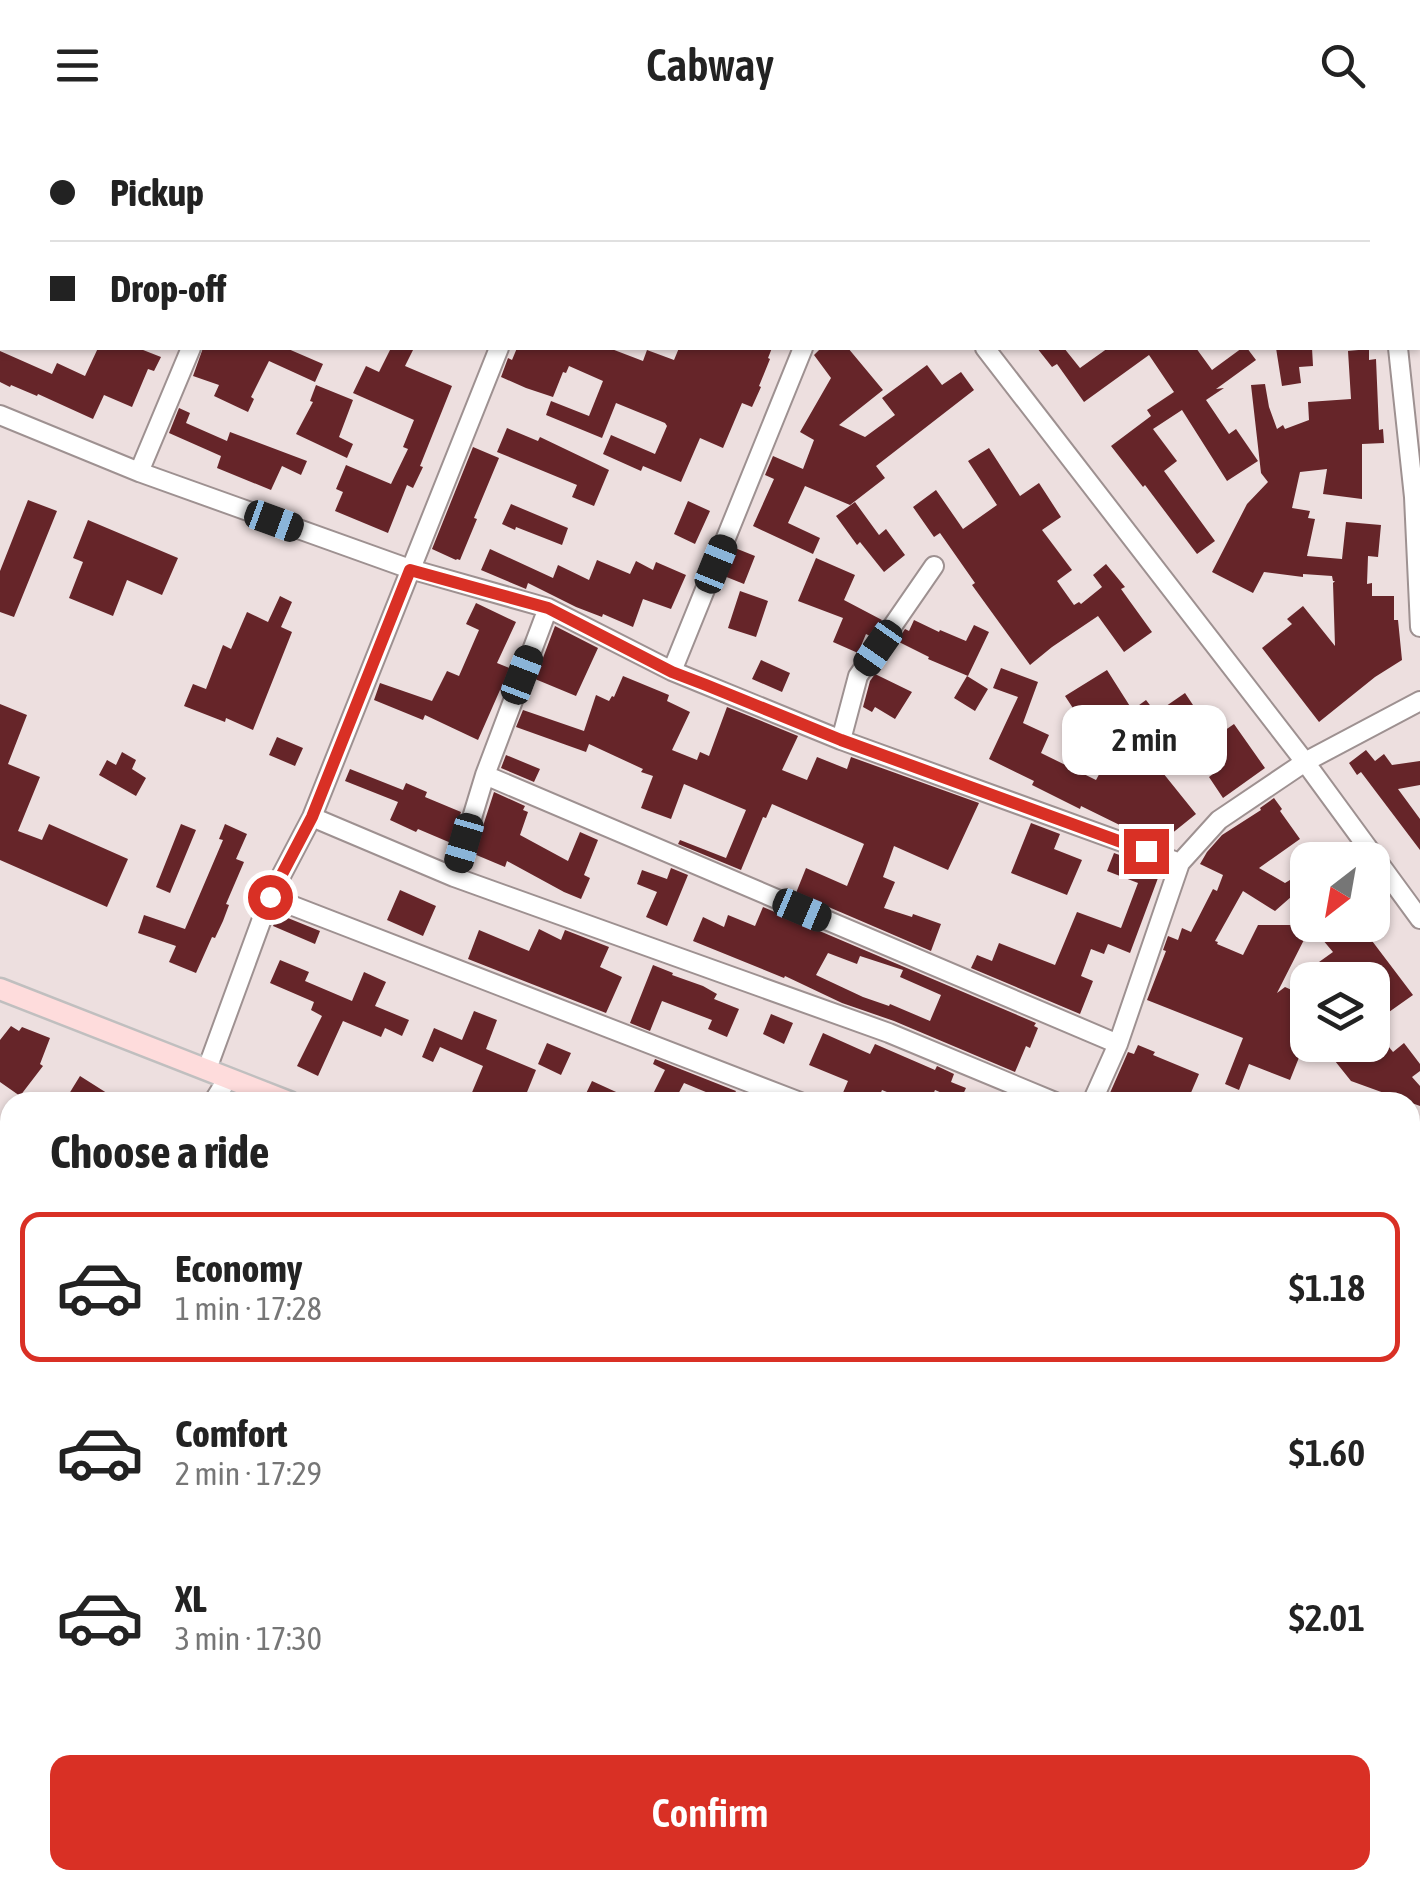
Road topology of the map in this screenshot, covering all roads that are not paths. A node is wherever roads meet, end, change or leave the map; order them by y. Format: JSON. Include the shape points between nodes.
{"nodes":[{"id":1,"x":190,"y":350,"type":"edge"},
{"id":2,"x":499,"y":350,"type":"edge"},
{"id":3,"x":802,"y":350,"type":"edge"},
{"id":4,"x":987,"y":350,"type":"edge"},
{"id":5,"x":1398,"y":350,"type":"edge"},
{"id":6,"x":0,"y":416,"type":"edge"},
{"id":7,"x":140,"y":472,"type":"junction"},
{"id":8,"x":1417,"y":497,"type":"edge"},
{"id":9,"x":934,"y":566,"type":"dead end"},
{"id":10,"x":410,"y":570,"type":"junction"},
{"id":11,"x":548,"y":608,"type":"junction"},
{"id":12,"x":1420,"y":627,"type":"edge"},
{"id":13,"x":672,"y":672,"type":"junction"},
{"id":14,"x":1420,"y":700,"type":"edge"},
{"id":15,"x":841,"y":740,"type":"junction"},
{"id":16,"x":1305,"y":762,"type":"junction"},
{"id":17,"x":485,"y":775,"type":"junction"},
{"id":18,"x":312,"y":817,"type":"junction"},
{"id":19,"x":1180,"y":863,"type":"junction"},
{"id":20,"x":454,"y":877,"type":"junction"},
{"id":21,"x":270,"y":897,"type":"junction"},
{"id":22,"x":1420,"y":919,"type":"edge"},
{"id":23,"x":0,"y":989,"type":"edge"},
{"id":24,"x":1118,"y":1044,"type":"junction"},
{"id":25,"x":207,"y":1069,"type":"junction"},
{"id":26,"x":228,"y":1078,"type":"junction"},
{"id":27,"x":219,"y":1092,"type":"edge"},
{"id":28,"x":264,"y":1092,"type":"edge"},
{"id":29,"x":774,"y":1092,"type":"edge"},
{"id":30,"x":1031,"y":1092,"type":"edge"},
{"id":31,"x":1096,"y":1092,"type":"edge"}],
"edges":[{"from":1,"to":7,"type":"street"},
{"from":2,"to":10,"type":"street"},
{"from":3,"to":13,"type":"street"},
{"from":4,"to":16,"type":"street"},
{"from":5,"to":8,"type":"street"},
{"from":6,"to":7,"type":"street"},
{"from":7,"to":10,"type":"street"},
{"from":8,"to":12,"type":"street"},
{"from":9,"to":15,"type":"street","via":[[858,676]]},
{"from":10,"to":11,"type":"street"},
{"from":10,"to":18,"type":"street"},
{"from":11,"to":13,"type":"street"},
{"from":11,"to":17,"type":"street"},
{"from":13,"to":15,"type":"street"},
{"from":14,"to":16,"type":"street"},
{"from":15,"to":19,"type":"street"},
{"from":16,"to":19,"type":"street","via":[[1219,820]]},
{"from":16,"to":22,"type":"street"},
{"from":17,"to":20,"type":"street"},
{"from":17,"to":24,"type":"street"},
{"from":18,"to":20,"type":"street"},
{"from":18,"to":21,"type":"street"},
{"from":19,"to":24,"type":"street"},
{"from":20,"to":30,"type":"street","via":[[890,1033]]},
{"from":21,"to":25,"type":"street"},
{"from":21,"to":29,"type":"street"},
{"from":23,"to":25,"type":"main road"},
{"from":24,"to":31,"type":"street"},
{"from":25,"to":26,"type":"main road"},
{"from":26,"to":27,"type":"street"},
{"from":26,"to":28,"type":"main road"}]}
